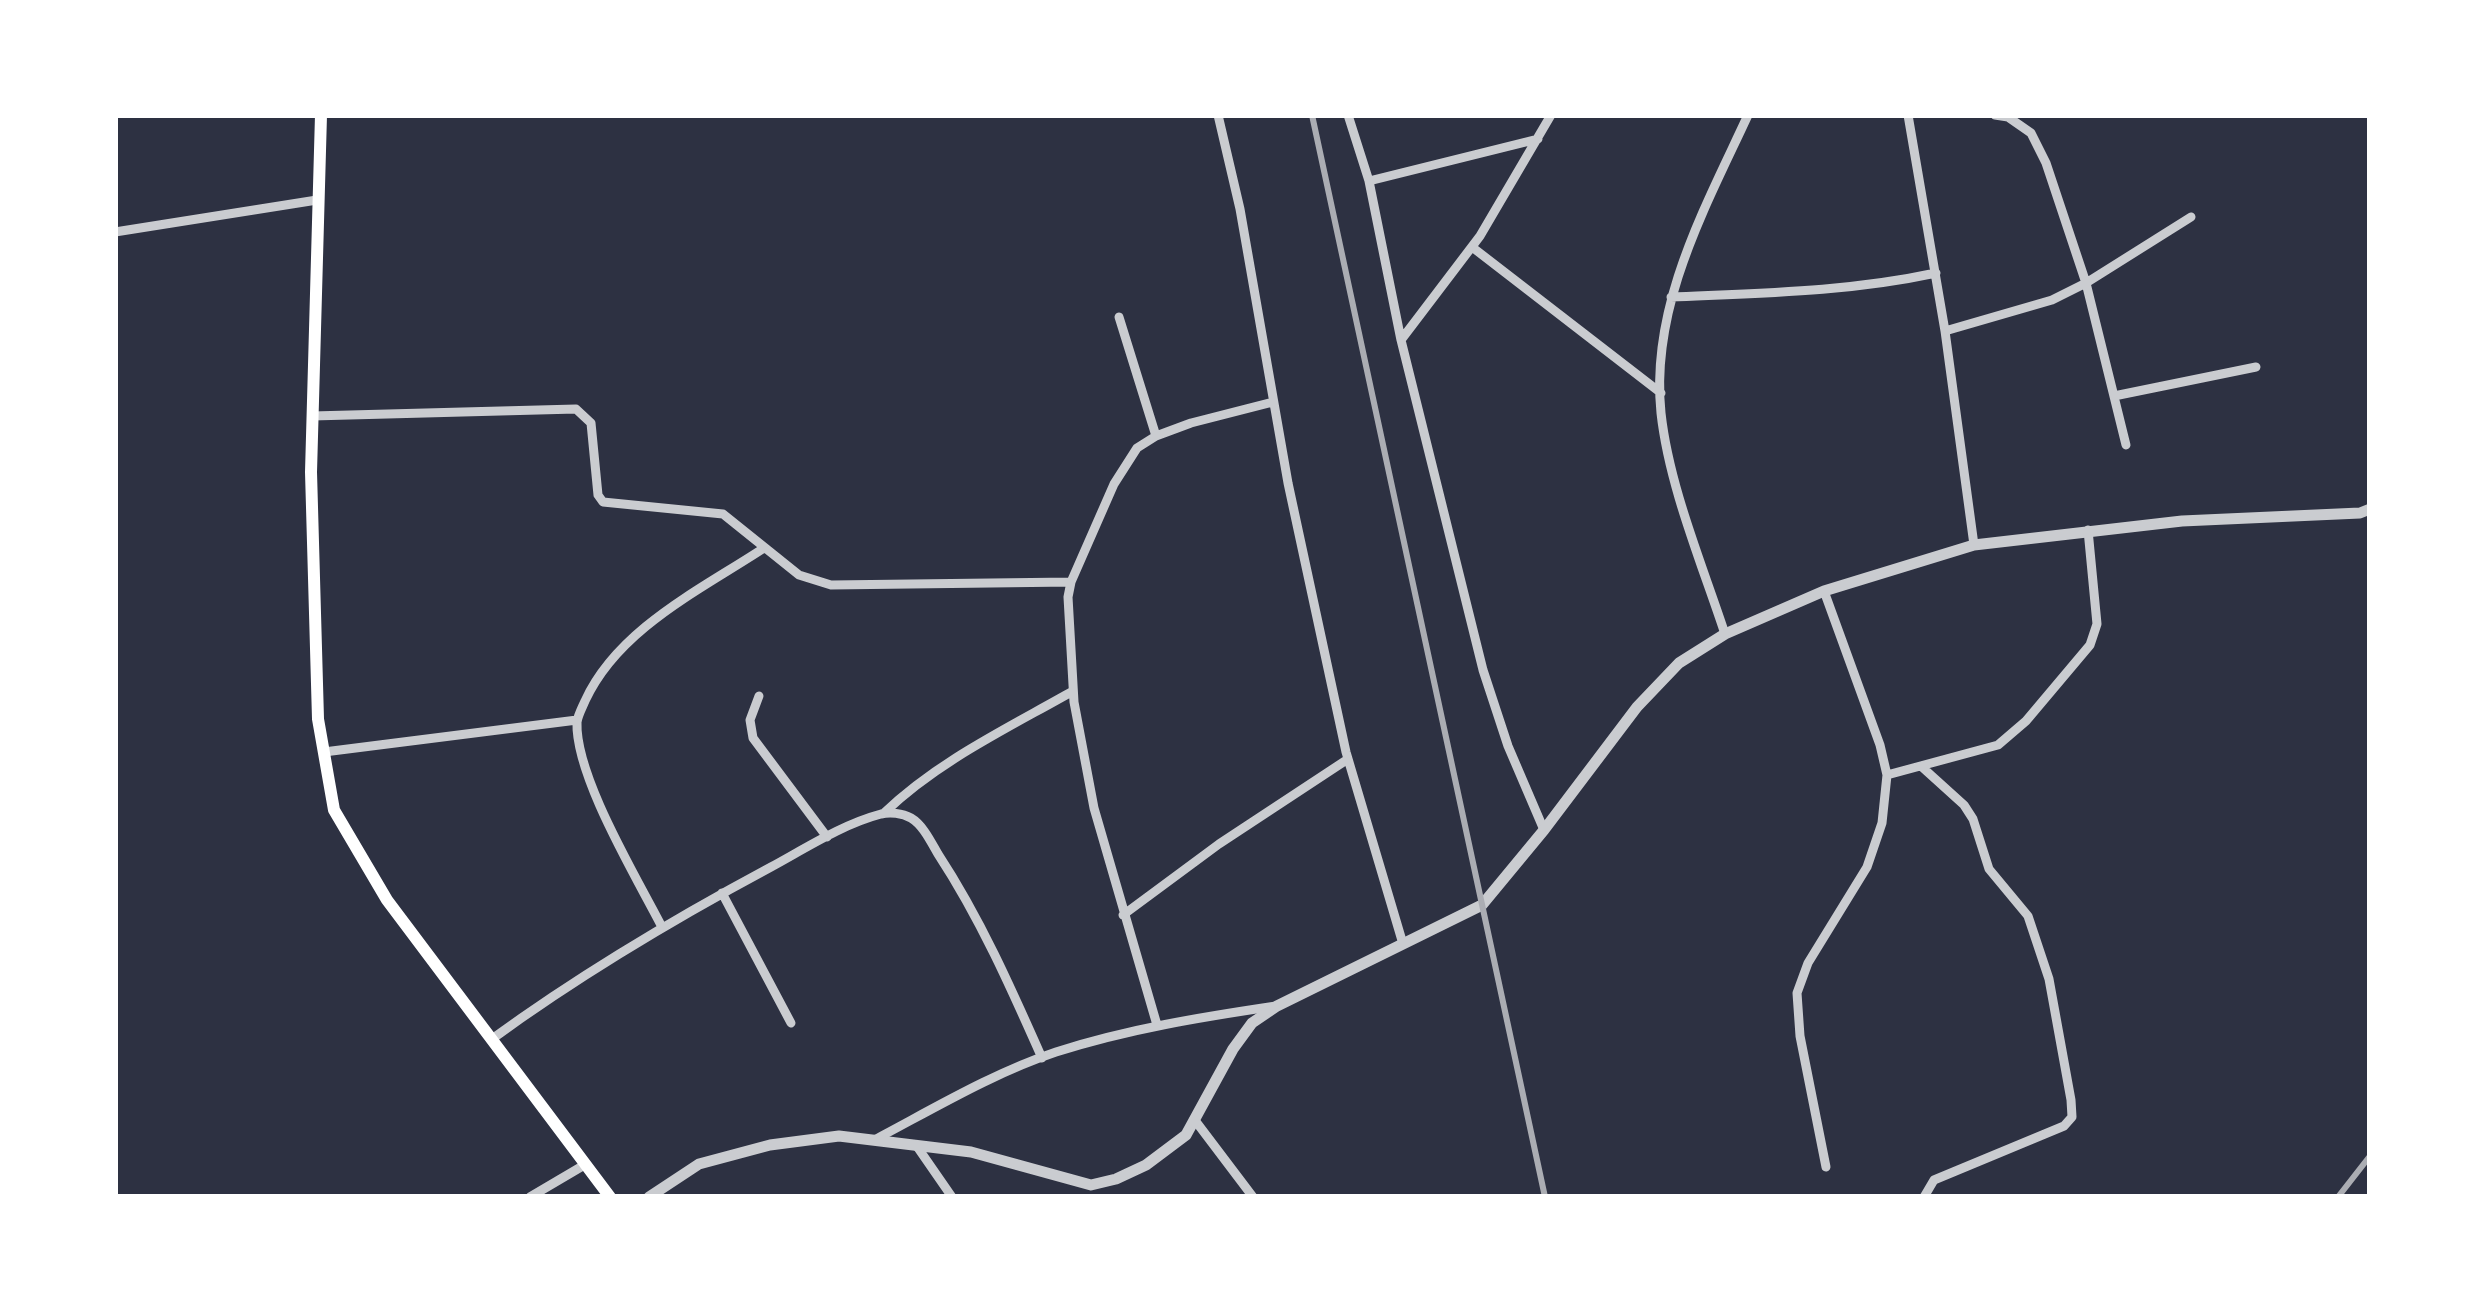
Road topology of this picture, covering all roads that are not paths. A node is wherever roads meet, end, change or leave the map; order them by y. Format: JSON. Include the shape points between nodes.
{"nodes":[{"id":1,"x":321,"y":115,"type":"edge"},
{"id":2,"x":1218,"y":115,"type":"edge"},
{"id":3,"x":1348,"y":115,"type":"edge"},
{"id":4,"x":1551,"y":115,"type":"edge"},
{"id":5,"x":1748,"y":115,"type":"edge"},
{"id":6,"x":1908,"y":115,"type":"edge"},
{"id":7,"x":1995,"y":115,"type":"edge"},
{"id":8,"x":1538,"y":140,"type":"junction"},
{"id":9,"x":1369,"y":181,"type":"junction"},
{"id":10,"x":318,"y":200,"type":"junction"},
{"id":11,"x":2191,"y":217,"type":"dead end"},
{"id":12,"x":115,"y":232,"type":"edge"},
{"id":13,"x":1472,"y":247,"type":"junction"},
{"id":14,"x":1936,"y":273,"type":"junction"},
{"id":15,"x":2086,"y":284,"type":"junction"},
{"id":16,"x":1671,"y":296,"type":"junction"},
{"id":17,"x":1119,"y":318,"type":"dead end"},
{"id":18,"x":1945,"y":331,"type":"junction"},
{"id":19,"x":1401,"y":340,"type":"junction"},
{"id":20,"x":2256,"y":368,"type":"dead end"},
{"id":21,"x":1661,"y":393,"type":"junction"},
{"id":22,"x":2114,"y":396,"type":"junction"},
{"id":23,"x":1273,"y":402,"type":"junction"},
{"id":24,"x":312,"y":416,"type":"junction"},
{"id":25,"x":1156,"y":436,"type":"junction"},
{"id":26,"x":2126,"y":445,"type":"dead end"},
{"id":27,"x":2370,"y":509,"type":"edge"},
{"id":28,"x":2088,"y":530,"type":"junction"},
{"id":29,"x":1974,"y":545,"type":"junction"},
{"id":30,"x":764,"y":548,"type":"junction"},
{"id":31,"x":1071,"y":582,"type":"junction"},
{"id":32,"x":1824,"y":591,"type":"junction"},
{"id":33,"x":1726,"y":634,"type":"junction"},
{"id":34,"x":1073,"y":691,"type":"junction"},
{"id":35,"x":759,"y":696,"type":"dead end"},
{"id":36,"x":577,"y":720,"type":"junction"},
{"id":37,"x":324,"y":752,"type":"junction"},
{"id":38,"x":1348,"y":759,"type":"junction"},
{"id":39,"x":1922,"y":766,"type":"junction"},
{"id":40,"x":1887,"y":775,"type":"junction"},
{"id":41,"x":884,"y":813,"type":"junction"},
{"id":42,"x":1544,"y":830,"type":"junction"},
{"id":43,"x":827,"y":837,"type":"junction"},
{"id":44,"x":722,"y":893,"type":"junction"},
{"id":45,"x":1123,"y":915,"type":"junction"},
{"id":46,"x":662,"y":927,"type":"junction"},
{"id":47,"x":1403,"y":944,"type":"junction"},
{"id":48,"x":1278,"y":1006,"type":"junction"},
{"id":49,"x":791,"y":1024,"type":"dead end"},
{"id":50,"x":1157,"y":1025,"type":"junction"},
{"id":51,"x":492,"y":1039,"type":"junction"},
{"id":52,"x":1042,"y":1058,"type":"junction"},
{"id":53,"x":1194,"y":1120,"type":"junction"},
{"id":54,"x":874,"y":1140,"type":"junction"},
{"id":55,"x":916,"y":1145,"type":"junction"},
{"id":56,"x":586,"y":1164,"type":"junction"},
{"id":57,"x":1826,"y":1166,"type":"dead end"},
{"id":58,"x":530,"y":1197,"type":"edge"},
{"id":59,"x":610,"y":1197,"type":"edge"},
{"id":60,"x":649,"y":1197,"type":"edge"},
{"id":61,"x":952,"y":1197,"type":"edge"},
{"id":62,"x":1253,"y":1197,"type":"edge"},
{"id":63,"x":1924,"y":1197,"type":"edge"}],
"edges":[{"from":1,"to":10,"type":"main road"},
{"from":2,"to":23,"type":"street"},
{"from":3,"to":9,"type":"street"},
{"from":4,"to":8,"type":"street"},
{"from":5,"to":16,"type":"street"},
{"from":6,"to":14,"type":"street"},
{"from":7,"to":15,"type":"street","via":[[2031,132]]},
{"from":8,"to":9,"type":"street"},
{"from":8,"to":13,"type":"street"},
{"from":9,"to":19,"type":"street"},
{"from":10,"to":12,"type":"street"},
{"from":10,"to":24,"type":"main road"},
{"from":11,"to":15,"type":"street"},
{"from":13,"to":19,"type":"street"},
{"from":13,"to":21,"type":"street"},
{"from":14,"to":16,"type":"street","via":[[1804,293]]},
{"from":14,"to":18,"type":"street"},
{"from":15,"to":18,"type":"street","via":[[2020,312]]},
{"from":15,"to":22,"type":"street"},
{"from":16,"to":21,"type":"street"},
{"from":17,"to":25,"type":"street"},
{"from":18,"to":29,"type":"street"},
{"from":19,"to":42,"type":"street","via":[[1482,670]]},
{"from":20,"to":22,"type":"street"},
{"from":21,"to":33,"type":"street","via":[[1668,456]]},
{"from":22,"to":26,"type":"street"},
{"from":23,"to":25,"type":"street"},
{"from":23,"to":38,"type":"street"},
{"from":24,"to":30,"type":"street","via":[[576,409],[591,423],[603,502],[723,514]]},
{"from":24,"to":37,"type":"main road"},
{"from":25,"to":31,"type":"street","via":[[1126,462]]},
{"from":27,"to":28,"type":"street"},
{"from":28,"to":29,"type":"street"},
{"from":28,"to":39,"type":"street","via":[[2096,624],[2090,645],[1998,745]]},
{"from":29,"to":32,"type":"street"},
{"from":30,"to":31,"type":"street","via":[[800,575],[830,585]]},
{"from":30,"to":36,"type":"street","via":[[634,637],[609,660]]},
{"from":31,"to":34,"type":"street"},
{"from":32,"to":33,"type":"street"},
{"from":32,"to":40,"type":"street"},
{"from":33,"to":42,"type":"street","via":[[1679,663],[1637,707]]},
{"from":34,"to":41,"type":"street","via":[[933,772]]},
{"from":34,"to":45,"type":"street"},
{"from":35,"to":43,"type":"street","via":[[750,720],[753,738]]},
{"from":36,"to":37,"type":"street"},
{"from":36,"to":46,"type":"street","via":[[606,820]]},
{"from":37,"to":51,"type":"main road","via":[[334,810],[387,900]]},
{"from":38,"to":45,"type":"street"},
{"from":38,"to":47,"type":"street"},
{"from":39,"to":40,"type":"street"},
{"from":39,"to":63,"type":"street","via":[[1964,805],[1989,869],[2028,916],[2048,979],[2072,1118],[1934,1180]]},
{"from":40,"to":57,"type":"street","via":[[1882,823],[1867,867],[1796,993]]},
{"from":41,"to":43,"type":"street"},
{"from":41,"to":52,"type":"street","via":[[914,819],[949,869]]},
{"from":42,"to":47,"type":"street","via":[[1482,905]]},
{"from":43,"to":44,"type":"street"},
{"from":44,"to":46,"type":"street"},
{"from":44,"to":49,"type":"street"},
{"from":45,"to":50,"type":"street"},
{"from":46,"to":51,"type":"street"},
{"from":47,"to":48,"type":"street"},
{"from":48,"to":50,"type":"street"},
{"from":48,"to":53,"type":"street","via":[[1232,1048]]},
{"from":50,"to":52,"type":"street"},
{"from":51,"to":56,"type":"main road"},
{"from":52,"to":54,"type":"street"},
{"from":53,"to":55,"type":"street","via":[[1146,1165],[1092,1186],[971,1152]]},
{"from":53,"to":62,"type":"street"},
{"from":54,"to":55,"type":"street"},
{"from":54,"to":60,"type":"street","via":[[840,1136],[770,1145],[699,1164]]},
{"from":55,"to":61,"type":"street"},
{"from":56,"to":58,"type":"street"},
{"from":56,"to":59,"type":"main road"}]}
